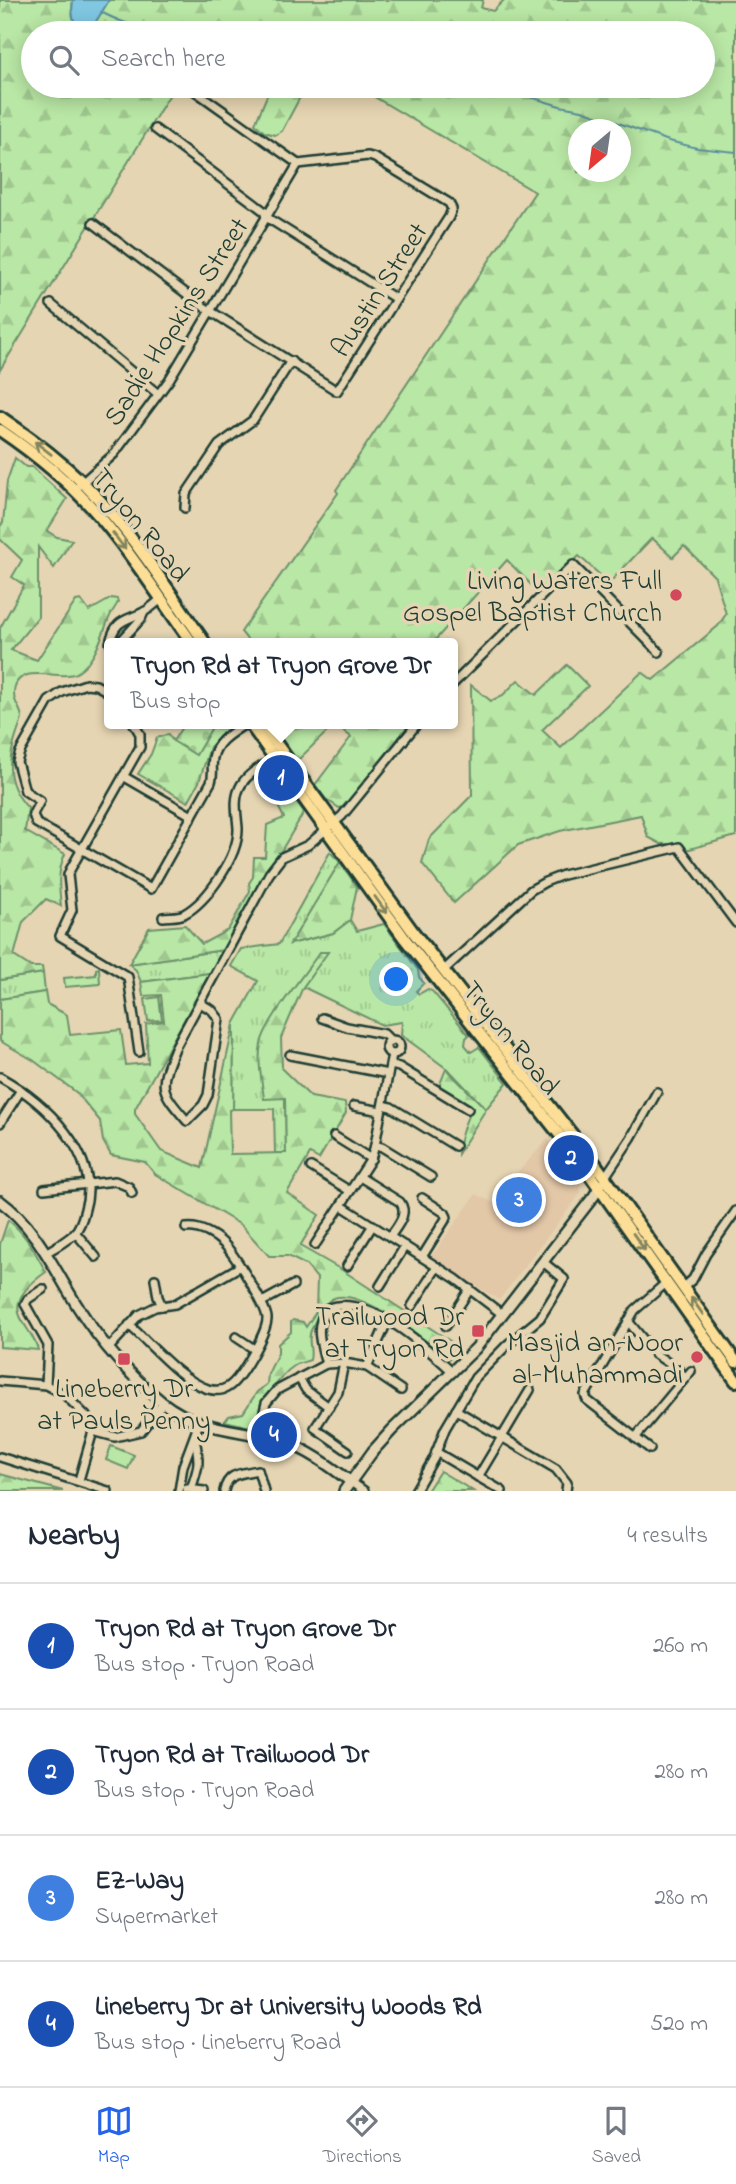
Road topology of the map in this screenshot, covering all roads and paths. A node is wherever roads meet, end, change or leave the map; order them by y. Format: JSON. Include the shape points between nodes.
{"nodes":[{"id":1,"x":205,"y":98,"type":"edge"},
{"id":2,"x":155,"y":128,"type":"dead end"},
{"id":3,"x":298,"y":164,"type":"junction"},
{"id":4,"x":266,"y":217,"type":"junction"},
{"id":5,"x":93,"y":223,"type":"dead end"},
{"id":6,"x":396,"y":299,"type":"junction"},
{"id":7,"x":51,"y":304,"type":"dead end"},
{"id":8,"x":209,"y":311,"type":"junction"},
{"id":9,"x":291,"y":361,"type":"junction"},
{"id":10,"x":159,"y":394,"type":"junction"},
{"id":11,"x":0,"y":417,"type":"edge"},
{"id":12,"x":0,"y":430,"type":"edge"},
{"id":13,"x":78,"y":486,"type":"junction"},
{"id":14,"x":185,"y":508,"type":"dead end"},
{"id":15,"x":161,"y":599,"type":"junction"},
{"id":16,"x":144,"y":612,"type":"junction"},
{"id":17,"x":111,"y":638,"type":"edge"},
{"id":18,"x":124,"y":638,"type":"edge"},
{"id":19,"x":188,"y":638,"type":"edge"},
{"id":20,"x":201,"y":638,"type":"edge"},
{"id":21,"x":659,"y":652,"type":"dead end"},
{"id":22,"x":458,"y":680,"type":"edge"},
{"id":23,"x":104,"y":689,"type":"edge"},
{"id":24,"x":137,"y":729,"type":"edge"},
{"id":25,"x":239,"y":729,"type":"edge"},
{"id":26,"x":254,"y":729,"type":"edge"},
{"id":27,"x":265,"y":729,"type":"edge"},
{"id":28,"x":413,"y":729,"type":"edge"},
{"id":29,"x":275,"y":758,"type":"junction"},
{"id":30,"x":123,"y":776,"type":"junction"},
{"id":31,"x":192,"y":816,"type":"junction"},
{"id":32,"x":330,"y":827,"type":"junction"},
{"id":33,"x":81,"y":849,"type":"junction"},
{"id":34,"x":163,"y":917,"type":"dead end"},
{"id":35,"x":736,"y":923,"type":"edge"},
{"id":36,"x":443,"y":971,"type":"junction"},
{"id":37,"x":200,"y":1003,"type":"junction"},
{"id":38,"x":322,"y":1018,"type":"dead end"},
{"id":39,"x":139,"y":1052,"type":"dead end"},
{"id":40,"x":290,"y":1055,"type":"dead end"},
{"id":41,"x":391,"y":1065,"type":"junction"},
{"id":42,"x":388,"y":1074,"type":"junction"},
{"id":43,"x":0,"y":1077,"type":"edge"},
{"id":44,"x":21,"y":1090,"type":"junction"},
{"id":45,"x":657,"y":1092,"type":"dead end"},
{"id":46,"x":354,"y":1106,"type":"dead end"},
{"id":47,"x":382,"y":1108,"type":"junction"},
{"id":48,"x":468,"y":1109,"type":"dead end"},
{"id":49,"x":0,"y":1123,"type":"edge"},
{"id":50,"x":334,"y":1136,"type":"dead end"},
{"id":51,"x":375,"y":1145,"type":"junction"},
{"id":52,"x":455,"y":1146,"type":"dead end"},
{"id":53,"x":371,"y":1158,"type":"junction"},
{"id":54,"x":311,"y":1167,"type":"dead end"},
{"id":55,"x":360,"y":1177,"type":"junction"},
{"id":56,"x":431,"y":1177,"type":"dead end"},
{"id":57,"x":602,"y":1182,"type":"junction"},
{"id":58,"x":88,"y":1184,"type":"junction"},
{"id":59,"x":44,"y":1189,"type":"dead end"},
{"id":60,"x":351,"y":1191,"type":"junction"},
{"id":61,"x":132,"y":1193,"type":"dead end"},
{"id":62,"x":422,"y":1198,"type":"dead end"},
{"id":63,"x":0,"y":1200,"type":"edge"},
{"id":64,"x":342,"y":1206,"type":"junction"},
{"id":65,"x":736,"y":1211,"type":"edge"},
{"id":66,"x":373,"y":1225,"type":"junction"},
{"id":67,"x":186,"y":1228,"type":"dead end"},
{"id":68,"x":75,"y":1232,"type":"junction"},
{"id":69,"x":390,"y":1237,"type":"junction"},
{"id":70,"x":315,"y":1245,"type":"dead end"},
{"id":71,"x":405,"y":1246,"type":"junction"},
{"id":72,"x":47,"y":1252,"type":"junction"},
{"id":73,"x":96,"y":1257,"type":"dead end"},
{"id":74,"x":422,"y":1257,"type":"junction"},
{"id":75,"x":543,"y":1262,"type":"junction"},
{"id":76,"x":347,"y":1266,"type":"dead end"},
{"id":77,"x":240,"y":1267,"type":"junction"},
{"id":78,"x":437,"y":1267,"type":"junction"},
{"id":79,"x":155,"y":1279,"type":"dead end"},
{"id":80,"x":667,"y":1282,"type":"junction"},
{"id":81,"x":293,"y":1285,"type":"dead end"},
{"id":82,"x":380,"y":1286,"type":"dead end"},
{"id":83,"x":684,"y":1287,"type":"junction"},
{"id":84,"x":43,"y":1289,"type":"dead end"},
{"id":85,"x":470,"y":1289,"type":"junction"},
{"id":86,"x":262,"y":1302,"type":"junction"},
{"id":87,"x":162,"y":1306,"type":"junction"},
{"id":88,"x":412,"y":1306,"type":"dead end"},
{"id":89,"x":502,"y":1314,"type":"junction"},
{"id":90,"x":628,"y":1321,"type":"junction"},
{"id":91,"x":387,"y":1322,"type":"junction"},
{"id":92,"x":129,"y":1325,"type":"junction"},
{"id":93,"x":446,"y":1326,"type":"dead end"},
{"id":94,"x":236,"y":1337,"type":"dead end"},
{"id":95,"x":108,"y":1349,"type":"junction"},
{"id":96,"x":254,"y":1349,"type":"junction"},
{"id":97,"x":736,"y":1362,"type":"edge"},
{"id":98,"x":344,"y":1363,"type":"junction"},
{"id":99,"x":327,"y":1364,"type":"junction"},
{"id":100,"x":367,"y":1367,"type":"junction"},
{"id":101,"x":691,"y":1371,"type":"dead end"},
{"id":102,"x":453,"y":1372,"type":"junction"},
{"id":103,"x":299,"y":1378,"type":"junction"},
{"id":104,"x":685,"y":1378,"type":"junction"},
{"id":105,"x":0,"y":1381,"type":"edge"},
{"id":106,"x":736,"y":1381,"type":"edge"},
{"id":107,"x":46,"y":1385,"type":"junction"},
{"id":108,"x":401,"y":1390,"type":"dead end"},
{"id":109,"x":530,"y":1390,"type":"dead end"},
{"id":110,"x":163,"y":1403,"type":"junction"},
{"id":111,"x":329,"y":1406,"type":"junction"},
{"id":112,"x":456,"y":1410,"type":"junction"},
{"id":113,"x":199,"y":1423,"type":"junction"},
{"id":114,"x":93,"y":1432,"type":"junction"},
{"id":115,"x":258,"y":1436,"type":"junction"},
{"id":116,"x":502,"y":1437,"type":"junction"},
{"id":117,"x":195,"y":1438,"type":"junction"},
{"id":118,"x":635,"y":1438,"type":"junction"},
{"id":119,"x":650,"y":1449,"type":"dead end"},
{"id":120,"x":348,"y":1451,"type":"dead end"},
{"id":121,"x":436,"y":1452,"type":"junction"},
{"id":122,"x":0,"y":1457,"type":"edge"},
{"id":123,"x":478,"y":1476,"type":"junction"},
{"id":124,"x":79,"y":1480,"type":"junction"},
{"id":125,"x":351,"y":1482,"type":"junction"},
{"id":126,"x":184,"y":1489,"type":"edge"},
{"id":127,"x":108,"y":1491,"type":"edge"},
{"id":128,"x":204,"y":1491,"type":"edge"},
{"id":129,"x":224,"y":1491,"type":"edge"},
{"id":130,"x":264,"y":1491,"type":"edge"},
{"id":131,"x":344,"y":1491,"type":"edge"},
{"id":132,"x":364,"y":1491,"type":"edge"},
{"id":133,"x":415,"y":1491,"type":"edge"},
{"id":134,"x":502,"y":1491,"type":"edge"},
{"id":135,"x":566,"y":1491,"type":"edge"}],
"edges":[{"from":1,"to":3,"type":"street"},
{"from":2,"to":4,"type":"street"},
{"from":3,"to":4,"type":"street","name":"Sadie Hopkins Street"},
{"from":3,"to":6,"type":"street","name":"Austin Street","via":[[368,156],[449,204],[449,217]]},
{"from":4,"to":6,"type":"street"},
{"from":4,"to":8,"type":"street","name":"Sadie Hopkins Street"},
{"from":5,"to":8,"type":"street"},
{"from":6,"to":9,"type":"street","name":"Austin Street","via":[[337,391]]},
{"from":7,"to":10,"type":"street"},
{"from":8,"to":9,"type":"street"},
{"from":8,"to":10,"type":"street","name":"Sadie Hopkins Street"},
{"from":9,"to":14,"type":"street","via":[[253,420],[219,445],[186,494]]},
{"from":10,"to":13,"type":"street","name":"Sadie Hopkins Street","via":[[114,454]]},
{"from":13,"to":11,"type":"main road","name":"Tryon Road","one_way":true,"via":[[35,442]]},
{"from":12,"to":13,"type":"main road","name":"Tryon Road"},
{"from":13,"to":15,"type":"main road","name":"Tryon Road","one_way":true},
{"from":13,"to":20,"type":"main road","name":"Tryon Road","via":[[124,530]]},
{"from":15,"to":16,"type":"street"},
{"from":15,"to":19,"type":"main road","name":"Tryon Road"},
{"from":16,"to":17,"type":"street","via":[[120,623]]},
{"from":16,"to":18,"type":"street"},
{"from":21,"to":22,"type":"street","via":[[573,565]]},
{"from":23,"to":33,"type":"street","via":[[86,684],[51,698],[17,762],[24,788],[40,802],[33,814],[36,823]]},
{"from":24,"to":30,"type":"street","via":[[141,744]]},
{"from":25,"to":31,"type":"street","via":[[219,745],[212,760],[211,782]]},
{"from":26,"to":29,"type":"main road","name":"Tryon Road"},
{"from":27,"to":32,"type":"main road","name":"Tryon Road"},
{"from":28,"to":32,"type":"street"},
{"from":29,"to":32,"type":"main road","name":"Tryon Road"},
{"from":29,"to":34,"type":"street","via":[[240,787],[231,860],[203,898],[183,915]]},
{"from":30,"to":31,"type":"street"},
{"from":30,"to":33,"type":"street"},
{"from":31,"to":33,"type":"street","via":[[151,889]]},
{"from":32,"to":36,"type":"main road","name":"Tryon Road"},
{"from":32,"to":37,"type":"street","via":[[274,865]]},
{"from":32,"to":57,"type":"main road","name":"Tryon Road","one_way":true,"via":[[441,986]]},
{"from":33,"to":39,"type":"street","via":[[68,875],[72,910],[60,936],[128,977]]},
{"from":35,"to":36,"type":"street","via":[[679,847],[545,882]]},
{"from":36,"to":57,"type":"main road","name":"Tryon Road","via":[[545,1098]]},
{"from":37,"to":37,"type":"street","via":[[162,1082],[168,1100],[187,1121],[208,1096],[219,1018]]},
{"from":38,"to":41,"type":"street","via":[[384,1034],[391,1041],[386,1048],[392,1054]]},
{"from":40,"to":42,"type":"street"},
{"from":41,"to":42,"type":"street"},
{"from":41,"to":48,"type":"street"},
{"from":42,"to":47,"type":"street"},
{"from":43,"to":44,"type":"street"},
{"from":44,"to":49,"type":"street"},
{"from":44,"to":58,"type":"street","via":[[44,1108],[73,1144]]},
{"from":45,"to":57,"type":"street"},
{"from":46,"to":47,"type":"street"},
{"from":47,"to":51,"type":"street"},
{"from":47,"to":52,"type":"street","via":[[391,1107]]},
{"from":50,"to":53,"type":"street"},
{"from":51,"to":53,"type":"street"},
{"from":51,"to":56,"type":"street"},
{"from":53,"to":55,"type":"street"},
{"from":54,"to":60,"type":"street"},
{"from":55,"to":60,"type":"street"},
{"from":55,"to":69,"type":"street","via":[[404,1208]]},
{"from":57,"to":75,"type":"street"},
{"from":57,"to":80,"type":"main road","name":"Tryon Road","one_way":true},
{"from":57,"to":83,"type":"main road","name":"Tryon Road"},
{"from":58,"to":59,"type":"street"},
{"from":58,"to":61,"type":"street","via":[[115,1181]]},
{"from":58,"to":68,"type":"street","via":[[87,1204]]},
{"from":60,"to":64,"type":"street"},
{"from":62,"to":74,"type":"street","via":[[447,1217]]},
{"from":63,"to":72,"type":"street"},
{"from":64,"to":66,"type":"street"},
{"from":64,"to":70,"type":"street"},
{"from":65,"to":83,"type":"street"},
{"from":66,"to":69,"type":"street"},
{"from":66,"to":76,"type":"street"},
{"from":67,"to":77,"type":"street","via":[[202,1230],[220,1241]]},
{"from":68,"to":72,"type":"street"},
{"from":68,"to":73,"type":"street"},
{"from":69,"to":71,"type":"street"},
{"from":71,"to":74,"type":"street"},
{"from":71,"to":82,"type":"street"},
{"from":72,"to":95,"type":"street"},
{"from":74,"to":78,"type":"street"},
{"from":75,"to":89,"type":"street"},
{"from":75,"to":112,"type":"street","via":[[564,1279],[540,1318],[475,1378]]},
{"from":77,"to":86,"type":"street"},
{"from":77,"to":87,"type":"street","via":[[175,1304]]},
{"from":78,"to":85,"type":"street"},
{"from":78,"to":88,"type":"street"},
{"from":79,"to":87,"type":"street"},
{"from":80,"to":90,"type":"street"},
{"from":80,"to":106,"type":"main road","name":"Tryon Road"},
{"from":81,"to":86,"type":"street"},
{"from":97,"to":83,"type":"main road","name":"Tryon Road","one_way":true},
{"from":84,"to":107,"type":"street","via":[[25,1304],[48,1345]]},
{"from":85,"to":89,"type":"street"},
{"from":85,"to":93,"type":"street"},
{"from":86,"to":96,"type":"street","via":[[268,1321]]},
{"from":87,"to":92,"type":"street","via":[[139,1315]]},
{"from":89,"to":102,"type":"street"},
{"from":90,"to":104,"type":"street","via":[[655,1354]]},
{"from":90,"to":118,"type":"street","via":[[585,1398]]},
{"from":91,"to":99,"type":"street","via":[[358,1308],[328,1308],[318,1326]]},
{"from":91,"to":100,"type":"street"},
{"from":91,"to":102,"type":"street","via":[[421,1342]]},
{"from":92,"to":95,"type":"street"},
{"from":92,"to":96,"type":"street","via":[[185,1376],[208,1389],[219,1391],[235,1381]]},
{"from":94,"to":96,"type":"street"},
{"from":95,"to":110,"type":"street"},
{"from":98,"to":99,"type":"street"},
{"from":98,"to":100,"type":"street"},
{"from":98,"to":111,"type":"street","via":[[338,1392]]},
{"from":99,"to":103,"type":"street"},
{"from":100,"to":108,"type":"street"},
{"from":101,"to":104,"type":"street"},
{"from":102,"to":125,"type":"street","via":[[391,1430]]},
{"from":103,"to":111,"type":"street","via":[[306,1390]]},
{"from":103,"to":115,"type":"street","via":[[270,1398]]},
{"from":104,"to":118,"type":"street"},
{"from":105,"to":107,"type":"street"},
{"from":107,"to":114,"type":"street","via":[[64,1394],[86,1416]]},
{"from":109,"to":116,"type":"street"},
{"from":110,"to":113,"type":"street"},
{"from":110,"to":114,"type":"street","via":[[141,1431],[115,1437]]},
{"from":111,"to":120,"type":"street","via":[[314,1428]]},
{"from":112,"to":116,"type":"street"},
{"from":112,"to":121,"type":"street"},
{"from":113,"to":115,"type":"street"},
{"from":113,"to":117,"type":"street"},
{"from":114,"to":124,"type":"street"},
{"from":115,"to":125,"type":"street","via":[[301,1449]]},
{"from":116,"to":123,"type":"street"},
{"from":116,"to":135,"type":"street","via":[[556,1469],[567,1483]]},
{"from":117,"to":126,"type":"street","via":[[180,1477]]},
{"from":117,"to":126,"type":"street","via":[[198,1471]]},
{"from":118,"to":119,"type":"street"},
{"from":121,"to":123,"type":"street"},
{"from":121,"to":133,"type":"street"},
{"from":122,"to":124,"type":"street"},
{"from":123,"to":134,"type":"street"},
{"from":124,"to":127,"type":"street"},
{"from":125,"to":131,"type":"street"},
{"from":125,"to":132,"type":"street"},
{"from":126,"to":128,"type":"street"},
{"from":129,"to":130,"type":"street","via":[[230,1477],[258,1471]]}]}
